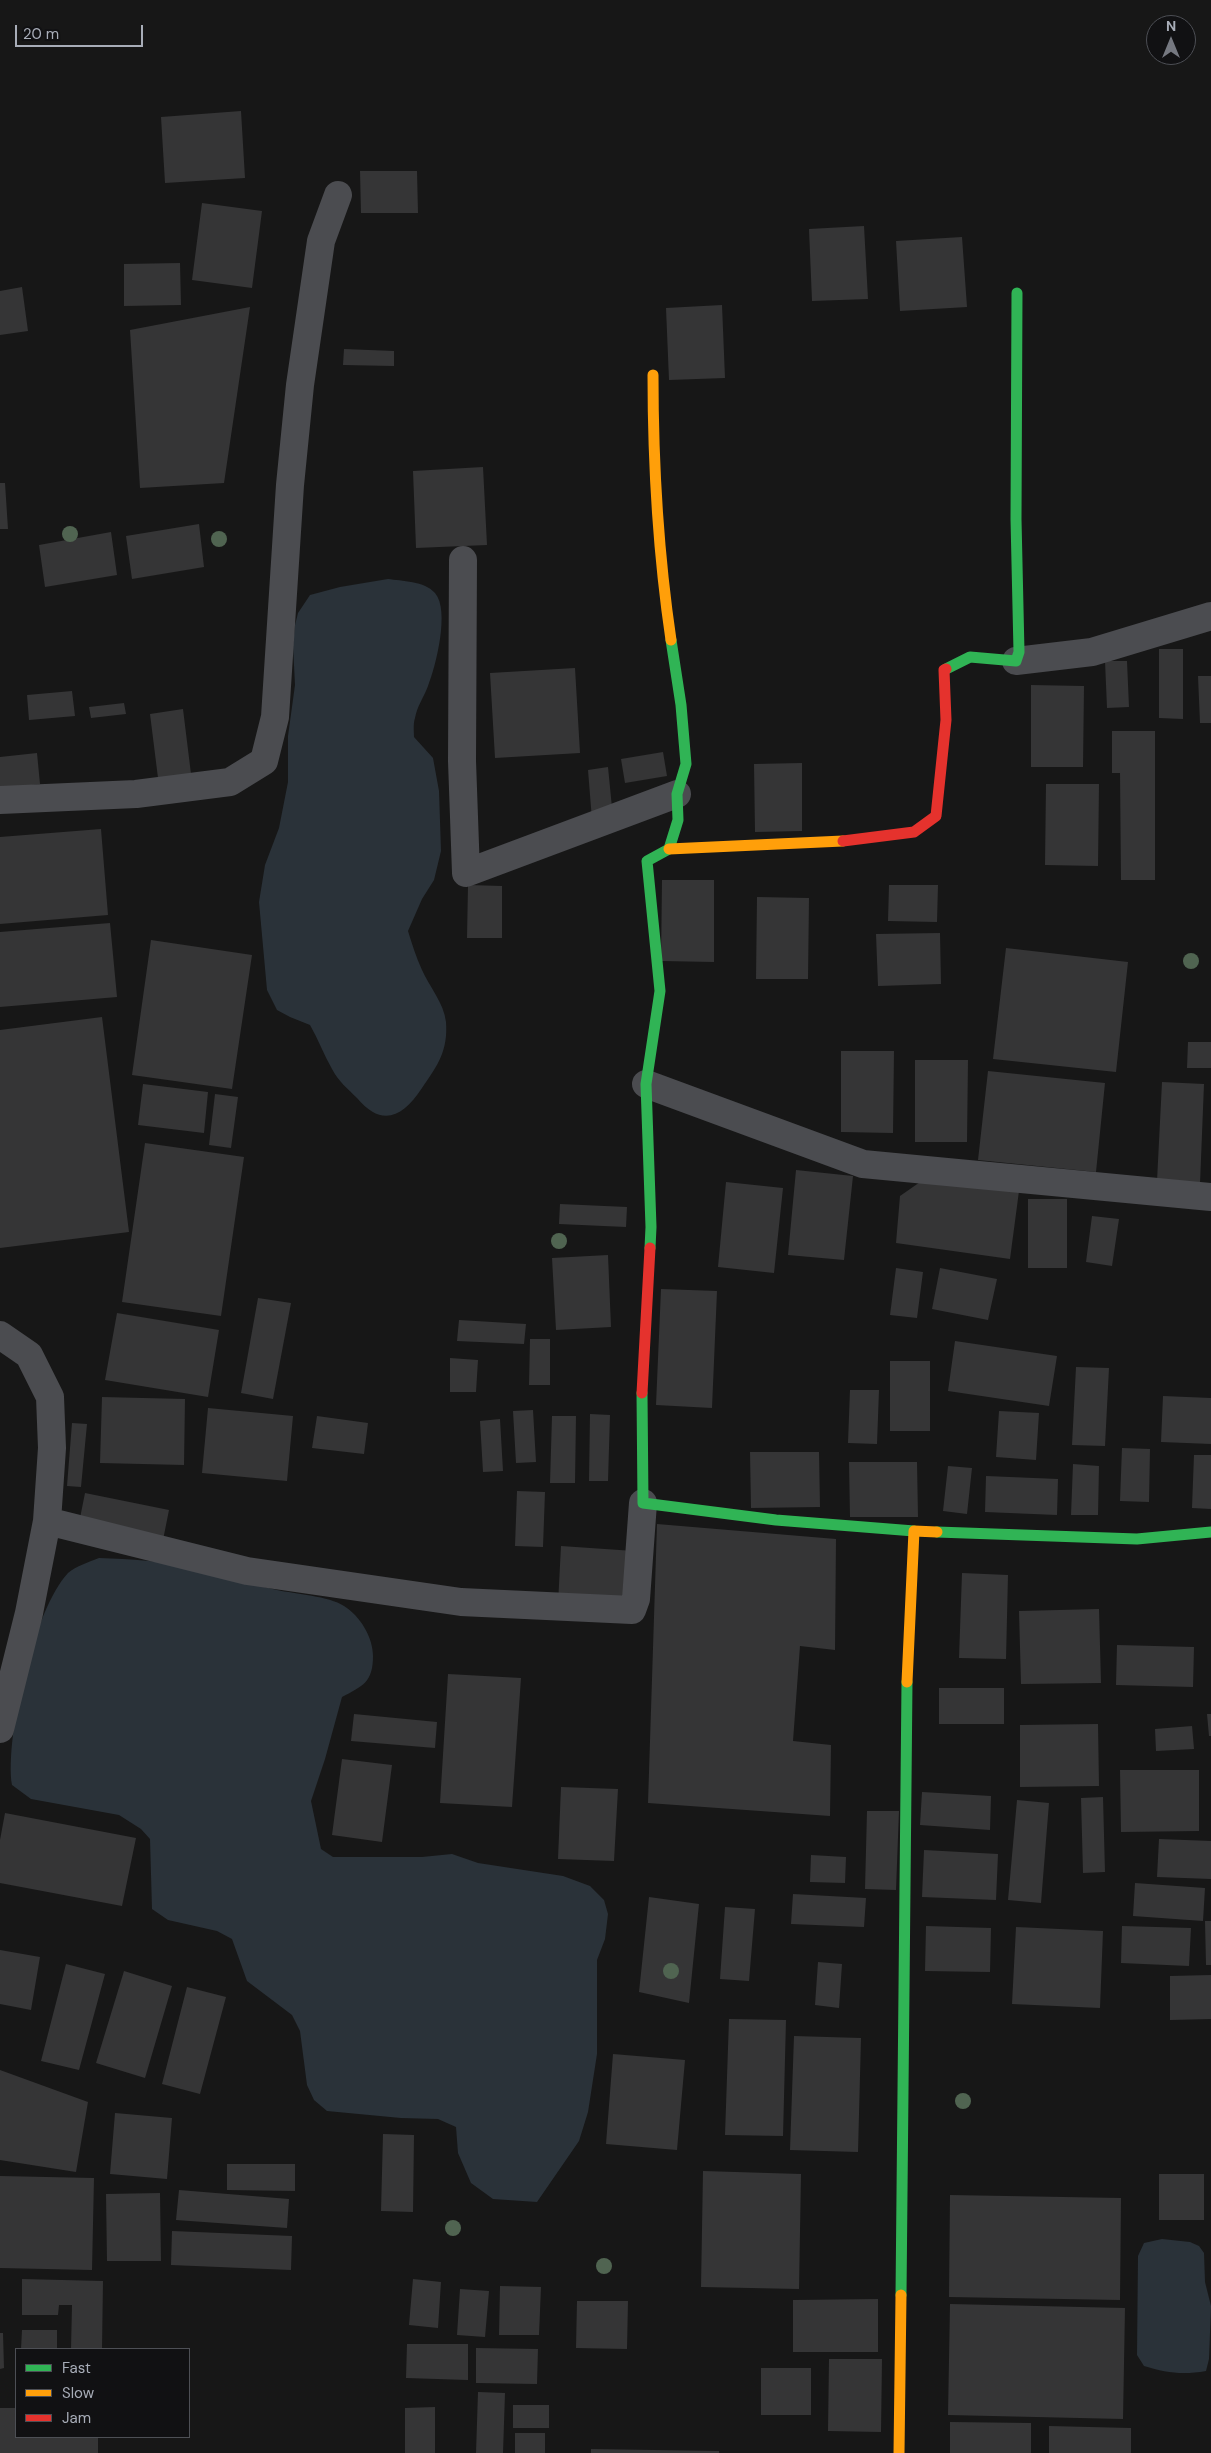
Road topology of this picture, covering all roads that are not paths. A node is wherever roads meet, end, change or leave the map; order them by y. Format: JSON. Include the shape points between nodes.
{"nodes":[{"id":1,"x":338,"y":195,"type":"dead end"},
{"id":2,"x":1017,"y":294,"type":"dead end"},
{"id":3,"x":652,"y":375,"type":"dead end"},
{"id":4,"x":463,"y":560,"type":"dead end"},
{"id":5,"x":1211,"y":616,"type":"edge"},
{"id":6,"x":1016,"y":661,"type":"junction"},
{"id":7,"x":677,"y":794,"type":"junction"},
{"id":8,"x":0,"y":800,"type":"edge"},
{"id":9,"x":670,"y":849,"type":"junction"},
{"id":10,"x":646,"y":1084,"type":"junction"},
{"id":11,"x":1211,"y":1197,"type":"edge"},
{"id":12,"x":0,"y":1335,"type":"edge"},
{"id":13,"x":644,"y":1503,"type":"junction"},
{"id":14,"x":47,"y":1521,"type":"junction"},
{"id":15,"x":914,"y":1531,"type":"junction"},
{"id":16,"x":1211,"y":1532,"type":"edge"},
{"id":17,"x":0,"y":1729,"type":"edge"},
{"id":18,"x":899,"y":2453,"type":"edge"}],
"edges":[{"from":1,"to":8,"type":"street","via":[[322,241],[300,385],[275,716],[264,761],[230,782],[136,794]]},
{"from":2,"to":6,"type":"street","via":[[1016,549],[1020,652]]},
{"from":3,"to":7,"type":"street","via":[[658,526],[686,764]]},
{"from":4,"to":7,"type":"street","via":[[462,752],[466,873]]},
{"from":5,"to":6,"type":"street","via":[[1092,652]]},
{"from":6,"to":9,"type":"street","via":[[970,657],[944,670],[946,720],[936,816],[914,832],[848,841]]},
{"from":7,"to":9,"type":"street","via":[[678,820]]},
{"from":9,"to":10,"type":"street","via":[[647,861],[660,991]]},
{"from":10,"to":11,"type":"street","via":[[863,1164]]},
{"from":10,"to":13,"type":"street","via":[[651,1227],[642,1377]]},
{"from":12,"to":14,"type":"street","via":[[29,1355],[50,1397],[52,1448]]},
{"from":13,"to":14,"type":"street","via":[[636,1599],[632,1610],[461,1602],[247,1571]]},
{"from":13,"to":15,"type":"street","via":[[776,1520]]},
{"from":14,"to":17,"type":"street","via":[[29,1614]]},
{"from":15,"to":16,"type":"street","via":[[1136,1539]]},
{"from":15,"to":18,"type":"street","via":[[906,1711]]}]}
